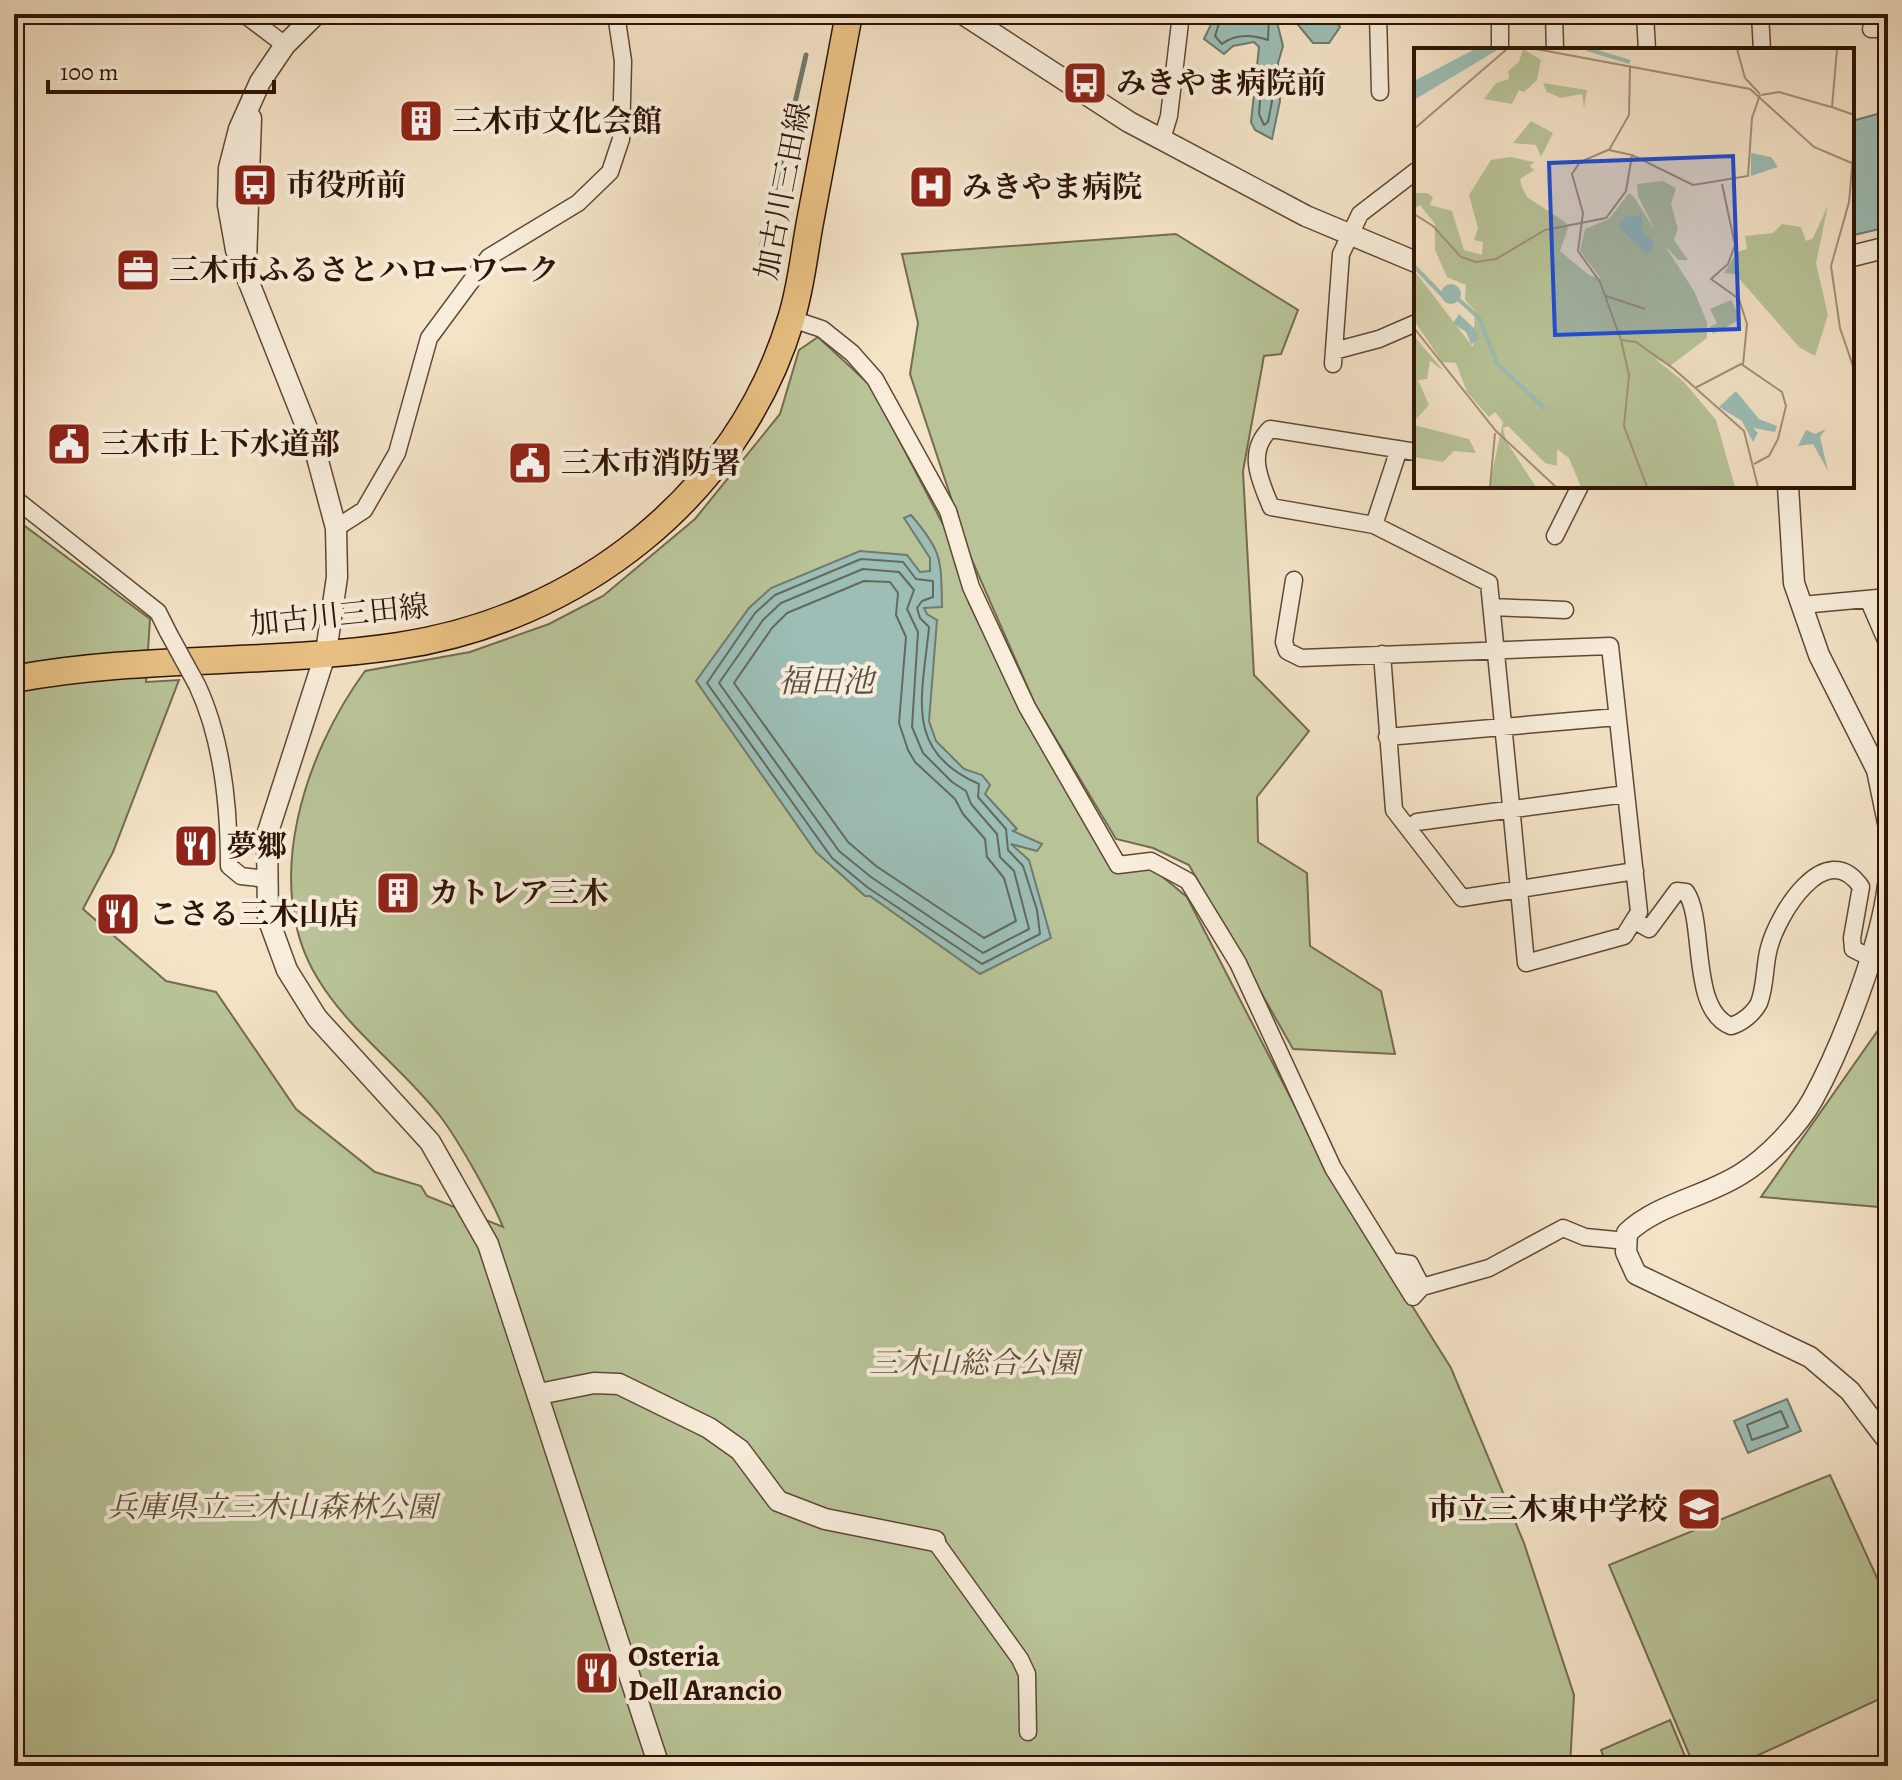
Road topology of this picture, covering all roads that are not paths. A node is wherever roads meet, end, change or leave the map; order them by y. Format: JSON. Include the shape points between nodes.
{"nodes":[{"id":1,"x":244,"y":14,"type":"edge"},
{"id":2,"x":316,"y":14,"type":"edge"},
{"id":3,"x":616,"y":14,"type":"edge"},
{"id":4,"x":849,"y":14,"type":"edge"},
{"id":5,"x":963,"y":14,"type":"edge"},
{"id":6,"x":1181,"y":14,"type":"edge"},
{"id":7,"x":1378,"y":14,"type":"edge"},
{"id":8,"x":1500,"y":14,"type":"edge"},
{"id":9,"x":1554,"y":14,"type":"edge"},
{"id":10,"x":1645,"y":14,"type":"edge"},
{"id":11,"x":1760,"y":14,"type":"edge"},
{"id":12,"x":285,"y":45,"type":"junction"},
{"id":13,"x":1500,"y":48,"type":"edge"},
{"id":14,"x":1555,"y":48,"type":"edge"},
{"id":15,"x":1647,"y":48,"type":"edge"},
{"id":16,"x":1762,"y":48,"type":"edge"},
{"id":17,"x":1380,"y":92,"type":"dead end"},
{"id":18,"x":1162,"y":139,"type":"junction"},
{"id":19,"x":1414,"y":173,"type":"edge"},
{"id":20,"x":1350,"y":236,"type":"junction"},
{"id":21,"x":1888,"y":247,"type":"edge"},
{"id":22,"x":1854,"y":256,"type":"edge"},
{"id":23,"x":1414,"y":261,"type":"edge"},
{"id":24,"x":792,"y":319,"type":"junction"},
{"id":25,"x":1414,"y":324,"type":"edge"},
{"id":26,"x":1407,"y":450,"type":"edge"},
{"id":27,"x":1579,"y":488,"type":"edge"},
{"id":28,"x":1788,"y":488,"type":"edge"},
{"id":29,"x":14,"y":498,"type":"edge"},
{"id":30,"x":1374,"y":525,"type":"junction"},
{"id":31,"x":336,"y":528,"type":"junction"},
{"id":32,"x":1555,"y":536,"type":"dead end"},
{"id":33,"x":1294,"y":580,"type":"dead end"},
{"id":34,"x":1888,"y":597,"type":"edge"},
{"id":35,"x":1868,"y":599,"type":"junction"},
{"id":36,"x":1802,"y":605,"type":"junction"},
{"id":37,"x":1492,"y":607,"type":"junction"},
{"id":38,"x":1565,"y":610,"type":"dead end"},
{"id":39,"x":1888,"y":645,"type":"edge"},
{"id":40,"x":1496,"y":650,"type":"junction"},
{"id":41,"x":326,"y":652,"type":"junction"},
{"id":42,"x":1382,"y":654,"type":"junction"},
{"id":43,"x":14,"y":679,"type":"edge"},
{"id":44,"x":1617,"y":717,"type":"junction"},
{"id":45,"x":1503,"y":728,"type":"junction"},
{"id":46,"x":1387,"y":737,"type":"junction"},
{"id":47,"x":1626,"y":794,"type":"junction"},
{"id":48,"x":1511,"y":809,"type":"junction"},
{"id":49,"x":1888,"y":823,"type":"edge"},
{"id":50,"x":1409,"y":829,"type":"junction"},
{"id":51,"x":1635,"y":871,"type":"junction"},
{"id":52,"x":266,"y":879,"type":"junction"},
{"id":53,"x":1888,"y":885,"type":"edge"},
{"id":54,"x":1519,"y":890,"type":"junction"},
{"id":55,"x":1635,"y":921,"type":"junction"},
{"id":56,"x":1869,"y":957,"type":"junction"},
{"id":57,"x":1627,"y":1241,"type":"junction"},
{"id":58,"x":539,"y":1394,"type":"junction"},
{"id":59,"x":1888,"y":1441,"type":"edge"},
{"id":60,"x":935,"y":1541,"type":"joint"},
{"id":61,"x":1028,"y":1732,"type":"dead end"},
{"id":62,"x":659,"y":1766,"type":"edge"}],
"edges":[{"from":1,"to":12,"type":"street"},
{"from":2,"to":12,"type":"street"},
{"from":3,"to":31,"type":"street","via":[[623,61],[621,139],[610,172],[578,203],[489,257],[429,338],[397,453],[364,510]]},
{"from":4,"to":24,"type":"main road","name":"加古川三田線"},
{"from":5,"to":18,"type":"street"},
{"from":6,"to":18,"type":"street"},
{"from":7,"to":17,"type":"street"},
{"from":8,"to":13,"type":"street"},
{"from":9,"to":14,"type":"street"},
{"from":10,"to":15,"type":"street"},
{"from":11,"to":16,"type":"street"},
{"from":12,"to":31,"type":"street","via":[[239,129],[229,168],[228,205],[246,282],[314,446]]},
{"from":18,"to":20,"type":"street"},
{"from":19,"to":20,"type":"street","via":[[1360,214]]},
{"from":20,"to":23,"type":"street"},
{"from":20,"to":25,"type":"street","via":[[1341,254],[1333,357]]},
{"from":21,"to":22,"type":"street"},
{"from":24,"to":41,"type":"main road","name":"加古川三田線","via":[[758,400],[703,483],[640,542],[574,588],[499,622],[397,647]]},
{"from":24,"to":57,"type":"street","via":[[822,329],[875,379],[948,511],[971,587],[1027,707],[1118,865],[1151,861],[1188,881],[1238,963],[1333,1168],[1413,1297],[1422,1287],[1489,1268],[1563,1228],[1585,1237]]},
{"from":26,"to":30,"type":"street"},
{"from":26,"to":30,"type":"street","via":[[1270,429],[1258,441],[1256,462],[1271,507]]},
{"from":27,"to":32,"type":"street"},
{"from":28,"to":36,"type":"street","via":[[1794,583]]},
{"from":29,"to":52,"type":"street","bridge":true,"via":[[158,612],[210,711],[229,817],[229,866],[241,876]]},
{"from":30,"to":37,"type":"street","via":[[1489,583]]},
{"from":31,"to":41,"type":"street","via":[[337,577]]},
{"from":33,"to":42,"type":"street","via":[[1287,651],[1301,658]]},
{"from":34,"to":35,"type":"street"},
{"from":35,"to":36,"type":"street"},
{"from":35,"to":39,"type":"street"},
{"from":36,"to":49,"type":"street","via":[[1819,655],[1877,770]]},
{"from":37,"to":38,"type":"street"},
{"from":37,"to":40,"type":"street"},
{"from":40,"to":42,"type":"street"},
{"from":40,"to":44,"type":"street","via":[[1610,646]]},
{"from":40,"to":45,"type":"street"},
{"from":41,"to":43,"type":"main road","name":"加古川三田線","via":[[69,669]]},
{"from":41,"to":52,"type":"street","via":[[267,835]]},
{"from":42,"to":46,"type":"street"},
{"from":44,"to":45,"type":"street"},
{"from":44,"to":47,"type":"street"},
{"from":45,"to":46,"type":"street"},
{"from":45,"to":48,"type":"street"},
{"from":46,"to":50,"type":"street","via":[[1394,810]]},
{"from":47,"to":48,"type":"street"},
{"from":47,"to":51,"type":"street"},
{"from":48,"to":50,"type":"street","via":[[1417,822]]},
{"from":48,"to":54,"type":"street"},
{"from":50,"to":54,"type":"street","via":[[1462,898]]},
{"from":51,"to":54,"type":"street"},
{"from":51,"to":55,"type":"street"},
{"from":52,"to":58,"type":"street","via":[[268,918],[295,982],[317,1018],[430,1142],[488,1244]]},
{"from":53,"to":56,"type":"street"},
{"from":54,"to":55,"type":"street","via":[[1526,963],[1624,936]]},
{"from":55,"to":56,"type":"street","via":[[1649,929],[1677,891],[1686,892],[1707,989],[1716,1015],[1731,1026],[1757,1006],[1774,933],[1818,872],[1836,868],[1853,875],[1861,887],[1853,949]]},
{"from":56,"to":57,"type":"street","via":[[1846,1027],[1812,1102],[1778,1143],[1744,1173],[1707,1194],[1641,1220],[1627,1233]]},
{"from":57,"to":59,"type":"street","via":[[1636,1274],[1810,1357],[1850,1391]]},
{"from":58,"to":60,"type":"street","via":[[594,1383],[628,1388],[709,1428],[740,1450],[778,1501],[825,1519]]},
{"from":58,"to":62,"type":"street"},
{"from":60,"to":61,"type":"street","via":[[1020,1659],[1027,1674]]}]}
